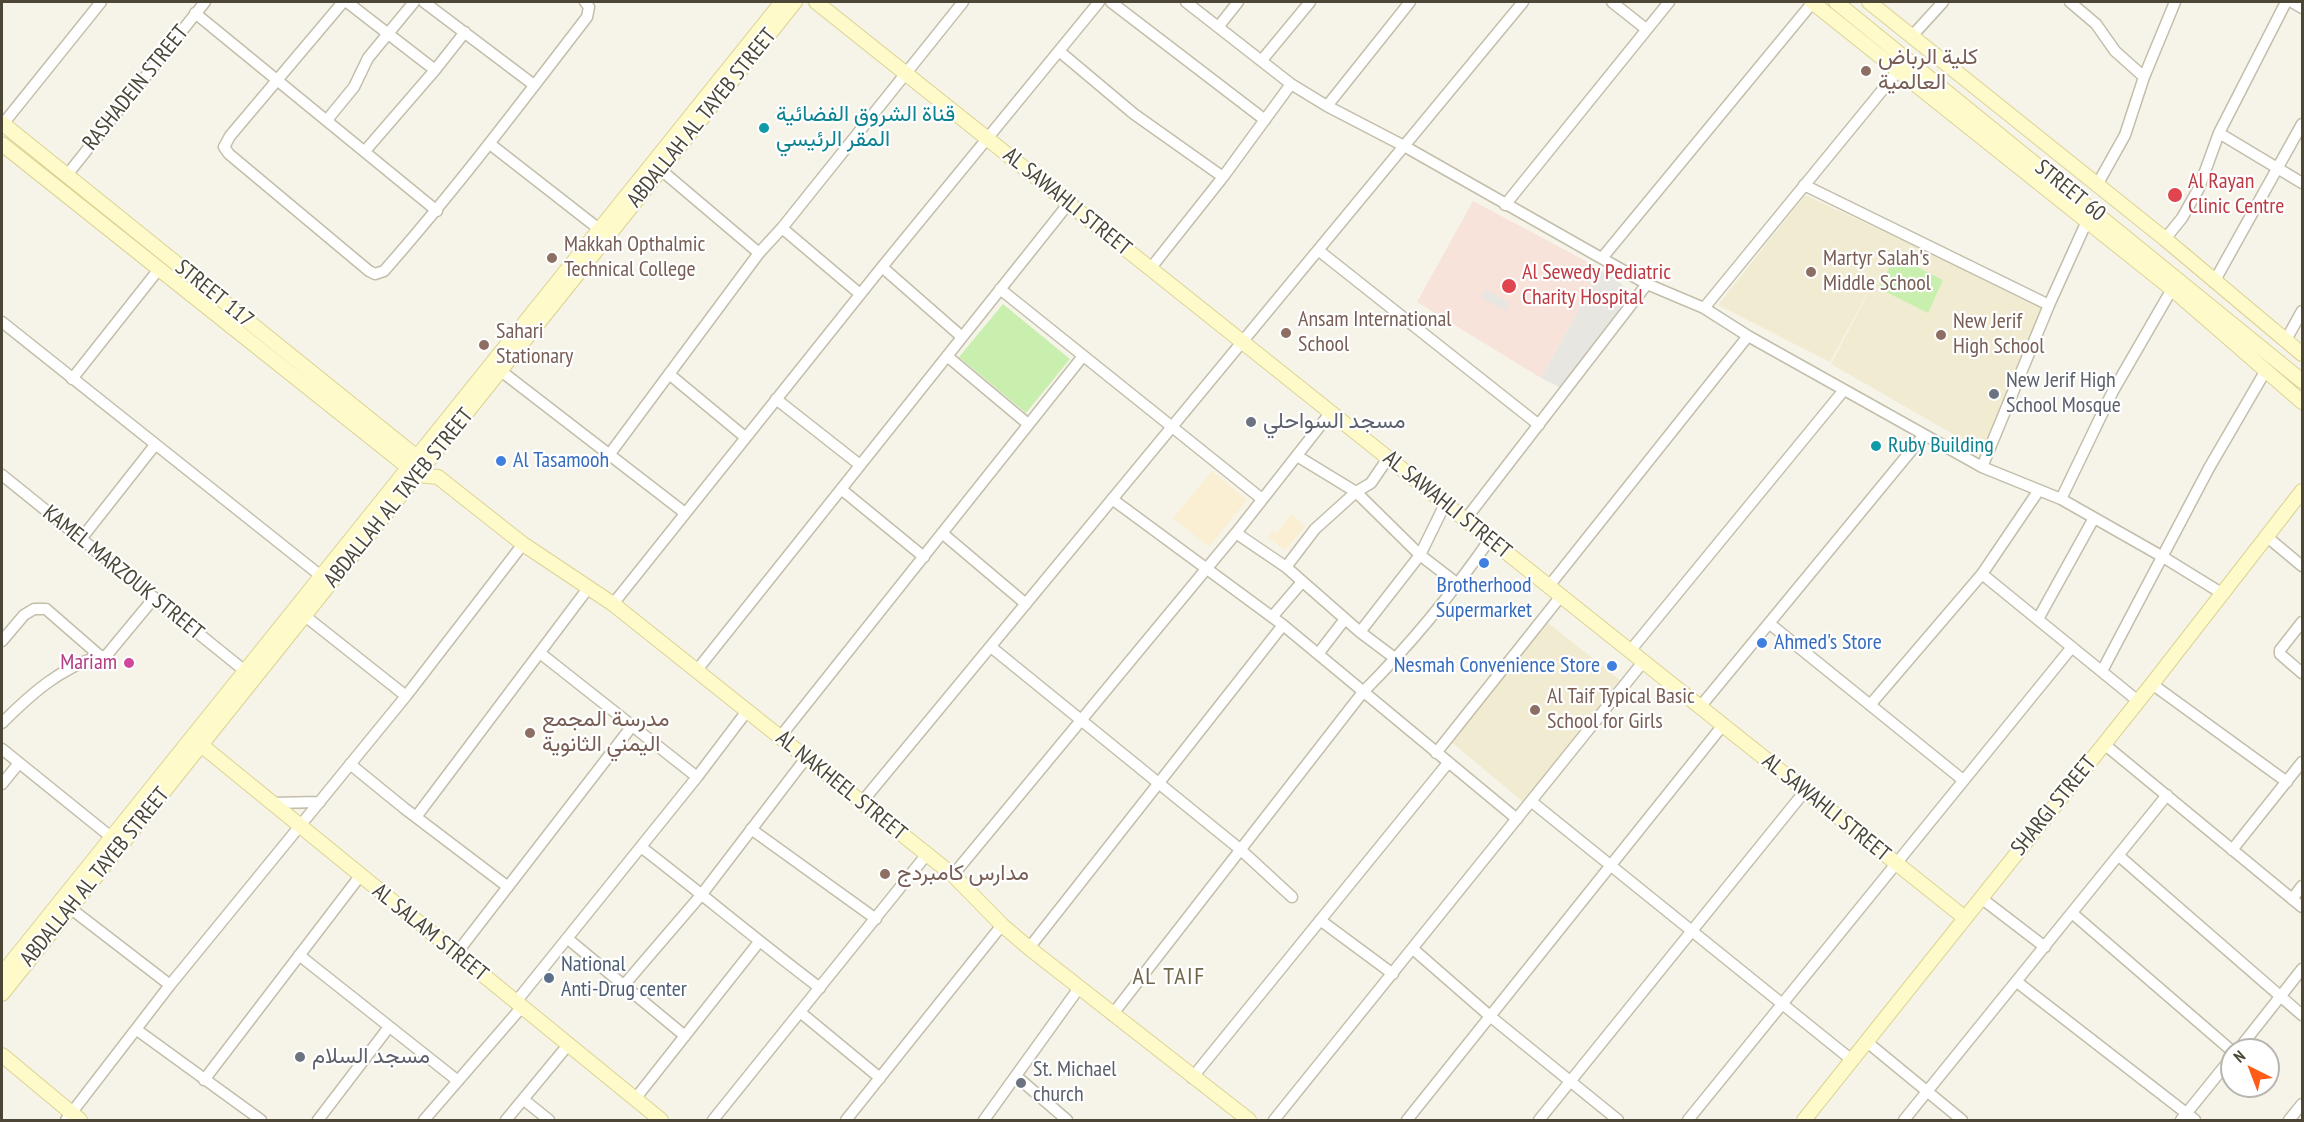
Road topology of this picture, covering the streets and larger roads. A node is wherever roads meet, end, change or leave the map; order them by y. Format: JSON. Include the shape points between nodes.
{"nodes":[{"id":1,"x":101,"y":2,"type":"edge"},
{"id":2,"x":205,"y":2,"type":"edge"},
{"id":3,"x":345,"y":2,"type":"edge"},
{"id":4,"x":414,"y":2,"type":"edge"},
{"id":5,"x":424,"y":2,"type":"edge"},
{"id":6,"x":585,"y":2,"type":"edge"},
{"id":7,"x":816,"y":2,"type":"edge"},
{"id":8,"x":963,"y":2,"type":"edge"},
{"id":9,"x":1099,"y":2,"type":"edge"},
{"id":10,"x":1111,"y":2,"type":"edge"},
{"id":11,"x":1186,"y":2,"type":"edge"},
{"id":12,"x":1238,"y":2,"type":"edge"},
{"id":13,"x":1310,"y":2,"type":"edge"},
{"id":14,"x":1410,"y":2,"type":"edge"},
{"id":15,"x":1523,"y":2,"type":"edge"},
{"id":16,"x":1612,"y":2,"type":"edge"},
{"id":17,"x":1669,"y":2,"type":"edge"},
{"id":18,"x":1812,"y":2,"type":"edge"},
{"id":19,"x":1836,"y":2,"type":"edge"},
{"id":20,"x":1869,"y":2,"type":"edge"},
{"id":21,"x":1943,"y":2,"type":"edge"},
{"id":22,"x":2070,"y":2,"type":"edge"},
{"id":23,"x":2175,"y":2,"type":"edge"},
{"id":24,"x":2286,"y":2,"type":"edge"},
{"id":25,"x":2292,"y":2,"type":"edge"},
{"id":26,"x":783,"y":4,"type":"edge"},
{"id":27,"x":2081,"y":6,"type":"edge"},
{"id":28,"x":2302,"y":8,"type":"edge"},
{"id":29,"x":195,"y":14,"type":"junction"},
{"id":30,"x":1219,"y":26,"type":"junction"},
{"id":31,"x":1646,"y":29,"type":"junction"},
{"id":32,"x":465,"y":32,"type":"junction"},
{"id":33,"x":388,"y":34,"type":"junction"},
{"id":34,"x":1912,"y":36,"type":"junction"},
{"id":35,"x":1059,"y":51,"type":"junction"},
{"id":36,"x":1262,"y":60,"type":"junction"},
{"id":37,"x":435,"y":70,"type":"junction"},
{"id":38,"x":1898,"y":70,"type":"junction"},
{"id":39,"x":906,"y":74,"type":"junction"},
{"id":40,"x":2144,"y":77,"type":"junction"},
{"id":41,"x":278,"y":81,"type":"junction"},
{"id":42,"x":1291,"y":84,"type":"junction"},
{"id":43,"x":534,"y":85,"type":"junction"},
{"id":44,"x":1327,"y":106,"type":"junction"},
{"id":45,"x":327,"y":120,"type":"junction"},
{"id":46,"x":1265,"y":120,"type":"junction"},
{"id":47,"x":2,"y":124,"type":"edge"},
{"id":48,"x":2302,"y":124,"type":"edge"},
{"id":49,"x":2219,"y":133,"type":"junction"},
{"id":50,"x":988,"y":139,"type":"junction"},
{"id":51,"x":2,"y":144,"type":"edge"},
{"id":52,"x":490,"y":144,"type":"junction"},
{"id":53,"x":1404,"y":146,"type":"junction"},
{"id":54,"x":365,"y":151,"type":"junction"},
{"id":55,"x":39,"y":153,"type":"junction"},
{"id":56,"x":28,"y":165,"type":"junction"},
{"id":57,"x":2277,"y":167,"type":"junction"},
{"id":58,"x":660,"y":170,"type":"junction"},
{"id":59,"x":67,"y":175,"type":"junction"},
{"id":60,"x":1223,"y":177,"type":"junction"},
{"id":61,"x":2302,"y":183,"type":"edge"},
{"id":62,"x":1804,"y":185,"type":"junction"},
{"id":63,"x":2097,"y":185,"type":"junction"},
{"id":64,"x":1069,"y":203,"type":"junction"},
{"id":65,"x":1505,"y":205,"type":"junction"},
{"id":66,"x":437,"y":211,"type":"junction"},
{"id":67,"x":2087,"y":221,"type":"junction"},
{"id":68,"x":782,"y":228,"type":"junction"},
{"id":69,"x":599,"y":229,"type":"junction"},
{"id":70,"x":2165,"y":239,"type":"junction"},
{"id":71,"x":1318,"y":250,"type":"junction"},
{"id":72,"x":759,"y":253,"type":"junction"},
{"id":73,"x":1602,"y":258,"type":"junction"},
{"id":74,"x":882,"y":267,"type":"junction"},
{"id":75,"x":159,"y":269,"type":"junction"},
{"id":76,"x":1150,"y":269,"type":"junction"},
{"id":77,"x":2214,"y":282,"type":"junction"},
{"id":78,"x":1647,"y":284,"type":"junction"},
{"id":79,"x":2172,"y":288,"type":"junction"},
{"id":80,"x":1000,"y":289,"type":"junction"},
{"id":81,"x":860,"y":294,"type":"junction"},
{"id":82,"x":2049,"y":305,"type":"junction"},
{"id":83,"x":1704,"y":308,"type":"junction"},
{"id":84,"x":2302,"y":311,"type":"edge"},
{"id":85,"x":538,"y":314,"type":"junction"},
{"id":86,"x":2,"y":322,"type":"edge"},
{"id":87,"x":1748,"y":336,"type":"junction"},
{"id":88,"x":962,"y":337,"type":"junction"},
{"id":89,"x":2286,"y":340,"type":"junction"},
{"id":90,"x":1242,"y":342,"type":"junction"},
{"id":91,"x":2302,"y":354,"type":"edge"},
{"id":92,"x":947,"y":356,"type":"junction"},
{"id":93,"x":1083,"y":356,"type":"junction"},
{"id":94,"x":2266,"y":370,"type":"junction"},
{"id":95,"x":501,"y":371,"type":"junction"},
{"id":96,"x":669,"y":374,"type":"junction"},
{"id":97,"x":72,"y":378,"type":"junction"},
{"id":98,"x":2302,"y":381,"type":"edge"},
{"id":99,"x":1844,"y":390,"type":"junction"},
{"id":100,"x":776,"y":399,"type":"junction"},
{"id":101,"x":2302,"y":402,"type":"edge"},
{"id":102,"x":1330,"y":412,"type":"junction"},
{"id":103,"x":1028,"y":424,"type":"junction"},
{"id":104,"x":1539,"y":425,"type":"junction"},
{"id":105,"x":1172,"y":427,"type":"junction"},
{"id":106,"x":1924,"y":435,"type":"junction"},
{"id":107,"x":745,"y":437,"type":"junction"},
{"id":108,"x":155,"y":445,"type":"junction"},
{"id":109,"x":609,"y":455,"type":"junction"},
{"id":110,"x":1297,"y":456,"type":"junction"},
{"id":111,"x":1388,"y":458,"type":"junction"},
{"id":112,"x":860,"y":465,"type":"junction"},
{"id":113,"x":1982,"y":467,"type":"junction"},
{"id":114,"x":420,"y":468,"type":"junction"},
{"id":115,"x":2,"y":475,"type":"edge"},
{"id":116,"x":841,"y":489,"type":"junction"},
{"id":117,"x":2039,"y":490,"type":"junction"},
{"id":118,"x":2302,"y":491,"type":"edge"},
{"id":119,"x":1356,"y":492,"type":"junction"},
{"id":120,"x":1112,"y":499,"type":"junction"},
{"id":121,"x":1262,"y":499,"type":"junction"},
{"id":122,"x":2061,"y":499,"type":"junction"},
{"id":123,"x":1446,"y":504,"type":"junction"},
{"id":124,"x":685,"y":513,"type":"junction"},
{"id":125,"x":2094,"y":518,"type":"junction"},
{"id":126,"x":1465,"y":520,"type":"junction"},
{"id":127,"x":942,"y":532,"type":"junction"},
{"id":128,"x":1236,"y":533,"type":"junction"},
{"id":129,"x":2266,"y":536,"type":"junction"},
{"id":130,"x":81,"y":539,"type":"junction"},
{"id":131,"x":1490,"y":539,"type":"junction"},
{"id":132,"x":524,"y":544,"type":"junction"},
{"id":133,"x":1420,"y":555,"type":"junction"},
{"id":134,"x":924,"y":557,"type":"junction"},
{"id":135,"x":2163,"y":557,"type":"junction"},
{"id":136,"x":2302,"y":566,"type":"edge"},
{"id":137,"x":1286,"y":567,"type":"junction"},
{"id":138,"x":1206,"y":569,"type":"junction"},
{"id":139,"x":1982,"y":574,"type":"junction"},
{"id":140,"x":321,"y":576,"type":"junction"},
{"id":141,"x":1302,"y":582,"type":"junction"},
{"id":142,"x":1459,"y":585,"type":"junction"},
{"id":143,"x":1549,"y":586,"type":"junction"},
{"id":144,"x":590,"y":587,"type":"junction"},
{"id":145,"x":2223,"y":594,"type":"junction"},
{"id":146,"x":1561,"y":596,"type":"junction"},
{"id":147,"x":153,"y":598,"type":"junction"},
{"id":148,"x":613,"y":604,"type":"junction"},
{"id":149,"x":1026,"y":604,"type":"junction"},
{"id":150,"x":305,"y":616,"type":"junction"},
{"id":151,"x":1272,"y":617,"type":"junction"},
{"id":152,"x":1345,"y":619,"type":"junction"},
{"id":153,"x":2038,"y":619,"type":"junction"},
{"id":154,"x":2302,"y":622,"type":"edge"},
{"id":155,"x":1770,"y":624,"type":"junction"},
{"id":156,"x":1283,"y":625,"type":"junction"},
{"id":157,"x":1360,"y":632,"type":"junction"},
{"id":158,"x":2,"y":641,"type":"edge"},
{"id":159,"x":991,"y":646,"type":"junction"},
{"id":160,"x":2072,"y":647,"type":"junction"},
{"id":161,"x":1630,"y":651,"type":"junction"},
{"id":162,"x":540,"y":653,"type":"junction"},
{"id":163,"x":1318,"y":654,"type":"junction"},
{"id":164,"x":100,"y":656,"type":"junction"},
{"id":165,"x":1396,"y":659,"type":"junction"},
{"id":166,"x":1643,"y":662,"type":"junction"},
{"id":167,"x":697,"y":670,"type":"junction"},
{"id":168,"x":245,"y":671,"type":"junction"},
{"id":169,"x":2102,"y":671,"type":"junction"},
{"id":170,"x":2302,"y":673,"type":"edge"},
{"id":171,"x":2152,"y":684,"type":"junction"},
{"id":172,"x":1363,"y":692,"type":"junction"},
{"id":173,"x":406,"y":696,"type":"junction"},
{"id":174,"x":2138,"y":701,"type":"junction"},
{"id":175,"x":1870,"y":705,"type":"junction"},
{"id":176,"x":1700,"y":707,"type":"junction"},
{"id":177,"x":747,"y":711,"type":"junction"},
{"id":178,"x":1080,"y":720,"type":"junction"},
{"id":179,"x":2,"y":723,"type":"edge"},
{"id":180,"x":1723,"y":725,"type":"junction"},
{"id":181,"x":632,"y":726,"type":"junction"},
{"id":182,"x":780,"y":737,"type":"junction"},
{"id":183,"x":196,"y":741,"type":"junction"},
{"id":184,"x":2104,"y":744,"type":"junction"},
{"id":185,"x":2,"y":749,"type":"edge"},
{"id":186,"x":1436,"y":753,"type":"junction"},
{"id":187,"x":806,"y":758,"type":"junction"},
{"id":188,"x":2302,"y":762,"type":"edge"},
{"id":189,"x":19,"y":763,"type":"junction"},
{"id":190,"x":1448,"y":763,"type":"junction"},
{"id":191,"x":350,"y":764,"type":"junction"},
{"id":192,"x":697,"y":777,"type":"junction"},
{"id":193,"x":1963,"y":780,"type":"junction"},
{"id":194,"x":2287,"y":782,"type":"junction"},
{"id":195,"x":1159,"y":783,"type":"junction"},
{"id":196,"x":2,"y":784,"type":"edge"},
{"id":197,"x":1805,"y":791,"type":"junction"},
{"id":198,"x":2167,"y":795,"type":"junction"},
{"id":199,"x":320,"y":802,"type":"junction"},
{"id":200,"x":862,"y":802,"type":"junction"},
{"id":201,"x":1532,"y":802,"type":"junction"},
{"id":202,"x":272,"y":803,"type":"junction"},
{"id":203,"x":416,"y":818,"type":"junction"},
{"id":204,"x":1517,"y":819,"type":"junction"},
{"id":205,"x":300,"y":826,"type":"junction"},
{"id":206,"x":751,"y":829,"type":"junction"},
{"id":207,"x":111,"y":837,"type":"junction"},
{"id":208,"x":641,"y":847,"type":"junction"},
{"id":209,"x":1241,"y":850,"type":"junction"},
{"id":210,"x":2232,"y":850,"type":"junction"},
{"id":211,"x":927,"y":854,"type":"junction"},
{"id":212,"x":2119,"y":856,"type":"junction"},
{"id":213,"x":1895,"y":862,"type":"junction"},
{"id":214,"x":1612,"y":866,"type":"junction"},
{"id":215,"x":953,"y":875,"type":"junction"},
{"id":216,"x":360,"y":876,"type":"junction"},
{"id":217,"x":2302,"y":886,"type":"edge"},
{"id":218,"x":508,"y":887,"type":"junction"},
{"id":219,"x":702,"y":894,"type":"junction"},
{"id":220,"x":1292,"y":897,"type":"dead end"},
{"id":221,"x":1981,"y":898,"type":"junction"},
{"id":222,"x":2292,"y":898,"type":"junction"},
{"id":223,"x":2302,"y":907,"type":"edge"},
{"id":224,"x":70,"y":908,"type":"junction"},
{"id":225,"x":2072,"y":913,"type":"junction"},
{"id":226,"x":876,"y":918,"type":"junction"},
{"id":227,"x":1965,"y":918,"type":"junction"},
{"id":228,"x":1320,"y":920,"type":"junction"},
{"id":229,"x":1002,"y":926,"type":"junction"},
{"id":230,"x":1693,"y":932,"type":"junction"},
{"id":231,"x":568,"y":939,"type":"junction"},
{"id":232,"x":759,"y":942,"type":"junction"},
{"id":233,"x":2045,"y":947,"type":"junction"},
{"id":234,"x":1029,"y":948,"type":"junction"},
{"id":235,"x":1413,"y":949,"type":"junction"},
{"id":236,"x":456,"y":954,"type":"junction"},
{"id":237,"x":299,"y":955,"type":"junction"},
{"id":238,"x":2302,"y":969,"type":"edge"},
{"id":239,"x":2,"y":974,"type":"edge"},
{"id":240,"x":1393,"y":974,"type":"junction"},
{"id":241,"x":2017,"y":982,"type":"junction"},
{"id":242,"x":170,"y":986,"type":"junction"},
{"id":243,"x":624,"y":986,"type":"junction"},
{"id":244,"x":820,"y":988,"type":"junction"},
{"id":245,"x":1079,"y":988,"type":"junction"},
{"id":246,"x":2,"y":994,"type":"edge"},
{"id":247,"x":2281,"y":997,"type":"junction"},
{"id":248,"x":1782,"y":1004,"type":"junction"},
{"id":249,"x":518,"y":1005,"type":"junction"},
{"id":250,"x":800,"y":1012,"type":"junction"},
{"id":251,"x":1112,"y":1015,"type":"junction"},
{"id":252,"x":2302,"y":1015,"type":"edge"},
{"id":253,"x":1491,"y":1017,"type":"junction"},
{"id":254,"x":389,"y":1027,"type":"junction"},
{"id":255,"x":137,"y":1030,"type":"junction"},
{"id":256,"x":685,"y":1036,"type":"junction"},
{"id":257,"x":2248,"y":1038,"type":"edge"},
{"id":258,"x":2220,"y":1041,"type":"edge"},
{"id":259,"x":1867,"y":1042,"type":"junction"},
{"id":260,"x":568,"y":1045,"type":"junction"},
{"id":261,"x":2,"y":1055,"type":"edge"},
{"id":262,"x":1852,"y":1061,"type":"junction"},
{"id":263,"x":2220,"y":1073,"type":"edge"},
{"id":264,"x":1016,"y":1076,"type":"junction"},
{"id":265,"x":880,"y":1078,"type":"junction"},
{"id":266,"x":1192,"y":1078,"type":"junction"},
{"id":267,"x":204,"y":1080,"type":"junction"},
{"id":268,"x":458,"y":1082,"type":"junction"},
{"id":269,"x":1570,"y":1082,"type":"junction"},
{"id":270,"x":1928,"y":1091,"type":"junction"},
{"id":271,"x":635,"y":1099,"type":"junction"},
{"id":272,"x":524,"y":1100,"type":"junction"},
{"id":273,"x":2301,"y":1110,"type":"edge"},
{"id":274,"x":72,"y":1118,"type":"edge"},
{"id":275,"x":2187,"y":1118,"type":"edge"},
{"id":276,"x":261,"y":1120,"type":"edge"},
{"id":277,"x":318,"y":1120,"type":"edge"},
{"id":278,"x":424,"y":1120,"type":"edge"},
{"id":279,"x":507,"y":1120,"type":"edge"},
{"id":280,"x":549,"y":1120,"type":"edge"},
{"id":281,"x":661,"y":1120,"type":"edge"},
{"id":282,"x":713,"y":1120,"type":"edge"},
{"id":283,"x":846,"y":1120,"type":"edge"},
{"id":284,"x":984,"y":1120,"type":"edge"},
{"id":285,"x":1067,"y":1120,"type":"edge"},
{"id":286,"x":1249,"y":1120,"type":"edge"},
{"id":287,"x":1274,"y":1120,"type":"edge"},
{"id":288,"x":1407,"y":1120,"type":"edge"},
{"id":289,"x":1539,"y":1120,"type":"edge"},
{"id":290,"x":1618,"y":1120,"type":"edge"},
{"id":291,"x":1688,"y":1120,"type":"edge"},
{"id":292,"x":1804,"y":1120,"type":"edge"},
{"id":293,"x":1904,"y":1120,"type":"edge"},
{"id":294,"x":1962,"y":1120,"type":"edge"},
{"id":295,"x":2289,"y":1120,"type":"edge"}],
"edges":[{"from":1,"to":47,"type":"street"},
{"from":2,"to":29,"type":"street","name":"RASHADEIN STREET"},
{"from":3,"to":33,"type":"street"},
{"from":3,"to":41,"type":"street"},
{"from":4,"to":33,"type":"street"},
{"from":5,"to":32,"type":"street"},
{"from":6,"to":43,"type":"street","via":[[589,7],[587,17]]},
{"from":7,"to":39,"type":"street","name":"AL SAWAHLI STREET"},
{"from":8,"to":39,"type":"street"},
{"from":9,"to":35,"type":"street"},
{"from":10,"to":46,"type":"street"},
{"from":11,"to":30,"type":"street"},
{"from":12,"to":30,"type":"street"},
{"from":13,"to":36,"type":"street"},
{"from":14,"to":44,"type":"street"},
{"from":15,"to":53,"type":"street"},
{"from":16,"to":31,"type":"street"},
{"from":17,"to":31,"type":"street"},
{"from":18,"to":38,"type":"street"},
{"from":18,"to":73,"type":"street"},
{"from":19,"to":98,"type":"street","name":"STREET 60"},
{"from":20,"to":34,"type":"street","name":"STREET 60"},
{"from":21,"to":34,"type":"street"},
{"from":22,"to":27,"type":"street"},
{"from":23,"to":40,"type":"street"},
{"from":24,"to":49,"type":"street"},
{"from":25,"to":28,"type":"street"},
{"from":26,"to":58,"type":"street","name":"ABDALLAH AL TAYEB STREET"},
{"from":26,"to":69,"type":"street","name":"ABDALLAH AL TAYEB STREET"},
{"from":27,"to":40,"type":"street","via":[[2115,51]]},
{"from":29,"to":41,"type":"street"},
{"from":29,"to":59,"type":"street","name":"RASHADEIN STREET"},
{"from":30,"to":36,"type":"street"},
{"from":31,"to":65,"type":"street"},
{"from":32,"to":37,"type":"street"},
{"from":32,"to":43,"type":"street"},
{"from":33,"to":37,"type":"street"},
{"from":33,"to":45,"type":"street"},
{"from":34,"to":63,"type":"street","name":"STREET 60"},
{"from":35,"to":50,"type":"street"},
{"from":35,"to":60,"type":"street","via":[[1134,114]]},
{"from":36,"to":42,"type":"street"},
{"from":37,"to":54,"type":"street"},
{"from":38,"to":62,"type":"street"},
{"from":38,"to":67,"type":"street"},
{"from":39,"to":50,"type":"street","name":"AL SAWAHLI STREET"},
{"from":39,"to":68,"type":"street"},
{"from":40,"to":63,"type":"street","via":[[2125,135]]},
{"from":41,"to":45,"type":"street"},
{"from":41,"to":66,"type":"street","via":[[224,147],[369,271],[384,271]]},
{"from":42,"to":44,"type":"street"},
{"from":42,"to":46,"type":"street"},
{"from":43,"to":52,"type":"street"},
{"from":44,"to":53,"type":"street"},
{"from":45,"to":54,"type":"street"},
{"from":46,"to":60,"type":"street"},
{"from":47,"to":55,"type":"street","name":"STREET 117"},
{"from":48,"to":57,"type":"street"},
{"from":49,"to":57,"type":"street"},
{"from":49,"to":70,"type":"street","via":[[2199,188]]},
{"from":50,"to":64,"type":"street","name":"AL SAWAHLI STREET"},
{"from":50,"to":74,"type":"street"},
{"from":51,"to":56,"type":"street","name":"STREET 117"},
{"from":52,"to":66,"type":"street"},
{"from":52,"to":69,"type":"street"},
{"from":53,"to":65,"type":"street"},
{"from":53,"to":71,"type":"street"},
{"from":54,"to":66,"type":"street"},
{"from":55,"to":56,"type":"street"},
{"from":55,"to":59,"type":"street","name":"STREET 117"},
{"from":56,"to":75,"type":"street","name":"STREET 117"},
{"from":57,"to":61,"type":"street"},
{"from":57,"to":77,"type":"street"},
{"from":58,"to":72,"type":"street"},
{"from":58,"to":85,"type":"street","name":"ABDALLAH AL TAYEB STREET"},
{"from":59,"to":114,"type":"street","name":"STREET 117"},
{"from":60,"to":76,"type":"street"},
{"from":62,"to":82,"type":"street"},
{"from":62,"to":83,"type":"street"},
{"from":63,"to":70,"type":"street","name":"STREET 60"},
{"from":64,"to":76,"type":"street","name":"AL SAWAHLI STREET"},
{"from":64,"to":80,"type":"street"},
{"from":65,"to":73,"type":"street"},
{"from":67,"to":79,"type":"street"},
{"from":67,"to":82,"type":"street"},
{"from":68,"to":72,"type":"street"},
{"from":68,"to":81,"type":"street"},
{"from":69,"to":85,"type":"street","name":"ABDALLAH AL TAYEB STREET"},
{"from":70,"to":77,"type":"street","name":"STREET 60"},
{"from":71,"to":90,"type":"street"},
{"from":71,"to":104,"type":"street"},
{"from":72,"to":96,"type":"street"},
{"from":73,"to":78,"type":"street"},
{"from":74,"to":81,"type":"street"},
{"from":74,"to":88,"type":"street"},
{"from":75,"to":97,"type":"street"},
{"from":75,"to":114,"type":"street","name":"STREET 117"},
{"from":76,"to":90,"type":"street","name":"AL SAWAHLI STREET"},
{"from":77,"to":89,"type":"street","name":"STREET 60"},
{"from":78,"to":83,"type":"street"},
{"from":78,"to":104,"type":"street"},
{"from":79,"to":94,"type":"street"},
{"from":79,"to":122,"type":"street","via":[[2113,391]]},
{"from":80,"to":88,"type":"street"},
{"from":80,"to":93,"type":"street"},
{"from":81,"to":100,"type":"street"},
{"from":82,"to":113,"type":"street"},
{"from":83,"to":87,"type":"street"},
{"from":84,"to":89,"type":"street"},
{"from":85,"to":95,"type":"street","name":"ABDALLAH AL TAYEB STREET"},
{"from":85,"to":114,"type":"street","name":"ABDALLAH AL TAYEB STREET"},
{"from":86,"to":97,"type":"street"},
{"from":87,"to":99,"type":"street"},
{"from":87,"to":143,"type":"street"},
{"from":88,"to":92,"type":"street"},
{"from":89,"to":91,"type":"street","name":"STREET 60"},
{"from":90,"to":102,"type":"street","name":"AL SAWAHLI STREET"},
{"from":90,"to":105,"type":"street"},
{"from":92,"to":103,"type":"street"},
{"from":92,"to":112,"type":"street"},
{"from":93,"to":103,"type":"street"},
{"from":93,"to":105,"type":"street"},
{"from":94,"to":101,"type":"street"},
{"from":94,"to":135,"type":"street"},
{"from":95,"to":109,"type":"street"},
{"from":95,"to":114,"type":"street","name":"ABDALLAH AL TAYEB STREET"},
{"from":96,"to":107,"type":"street"},
{"from":96,"to":109,"type":"street"},
{"from":97,"to":108,"type":"street"},
{"from":99,"to":106,"type":"street"},
{"from":99,"to":161,"type":"street"},
{"from":100,"to":107,"type":"street"},
{"from":100,"to":112,"type":"street"},
{"from":102,"to":110,"type":"street"},
{"from":102,"to":111,"type":"street","name":"AL SAWAHLI STREET"},
{"from":103,"to":127,"type":"street"},
{"from":104,"to":126,"type":"street"},
{"from":105,"to":120,"type":"street"},
{"from":105,"to":121,"type":"street"},
{"from":106,"to":113,"type":"street"},
{"from":106,"to":155,"type":"street"},
{"from":107,"to":124,"type":"street"},
{"from":108,"to":130,"type":"street"},
{"from":108,"to":140,"type":"street"},
{"from":109,"to":124,"type":"street"},
{"from":110,"to":119,"type":"street"},
{"from":110,"to":121,"type":"street"},
{"from":111,"to":119,"type":"street","via":[[1371,483]]},
{"from":111,"to":123,"type":"street","name":"AL SAWAHLI STREET"},
{"from":112,"to":116,"type":"street"},
{"from":113,"to":117,"type":"street"},
{"from":114,"to":132,"type":"street","name":"AL NAKHEEL STREET"},
{"from":114,"to":140,"type":"street","name":"ABDALLAH AL TAYEB STREET"},
{"from":114,"to":150,"type":"street","name":"ABDALLAH AL TAYEB STREET"},
{"from":115,"to":130,"type":"street","name":"KAMEL MARZOUK STREET"},
{"from":116,"to":134,"type":"street"},
{"from":116,"to":167,"type":"street"},
{"from":117,"to":122,"type":"street"},
{"from":117,"to":139,"type":"street"},
{"from":118,"to":129,"type":"street","name":"SHARGI STREET"},
{"from":119,"to":133,"type":"street"},
{"from":119,"to":137,"type":"street","via":[[1315,529]]},
{"from":120,"to":138,"type":"street"},
{"from":120,"to":149,"type":"street"},
{"from":121,"to":128,"type":"street"},
{"from":122,"to":125,"type":"street"},
{"from":123,"to":126,"type":"street","name":"AL SAWAHLI STREET"},
{"from":123,"to":133,"type":"street"},
{"from":124,"to":148,"type":"street"},
{"from":125,"to":135,"type":"street"},
{"from":125,"to":153,"type":"street"},
{"from":126,"to":131,"type":"street","name":"AL SAWAHLI STREET"},
{"from":127,"to":134,"type":"street"},
{"from":127,"to":149,"type":"street"},
{"from":128,"to":137,"type":"street"},
{"from":128,"to":138,"type":"street"},
{"from":129,"to":136,"type":"street"},
{"from":129,"to":145,"type":"street","name":"SHARGI STREET"},
{"from":130,"to":147,"type":"street","name":"KAMEL MARZOUK STREET"},
{"from":131,"to":142,"type":"street"},
{"from":131,"to":143,"type":"street","name":"AL SAWAHLI STREET"},
{"from":132,"to":144,"type":"street","name":"AL NAKHEEL STREET"},
{"from":132,"to":173,"type":"street"},
{"from":133,"to":142,"type":"street"},
{"from":133,"to":157,"type":"street"},
{"from":134,"to":182,"type":"street"},
{"from":135,"to":145,"type":"street"},
{"from":135,"to":169,"type":"street"},
{"from":137,"to":141,"type":"street"},
{"from":138,"to":151,"type":"street"},
{"from":138,"to":178,"type":"street"},
{"from":139,"to":153,"type":"street"},
{"from":139,"to":175,"type":"street"},
{"from":140,"to":168,"type":"street","name":"ABDALLAH AL TAYEB STREET"},
{"from":141,"to":151,"type":"street"},
{"from":141,"to":152,"type":"street"},
{"from":142,"to":165,"type":"street"},
{"from":143,"to":146,"type":"street","name":"AL SAWAHLI STREET"},
{"from":144,"to":148,"type":"street","name":"AL NAKHEEL STREET"},
{"from":144,"to":162,"type":"street"},
{"from":145,"to":171,"type":"street","name":"SHARGI STREET"},
{"from":146,"to":161,"type":"street","name":"AL SAWAHLI STREET"},
{"from":146,"to":186,"type":"street"},
{"from":147,"to":164,"type":"street","via":[[110,652]]},
{"from":147,"to":168,"type":"street","name":"KAMEL MARZOUK STREET"},
{"from":148,"to":167,"type":"street","name":"AL NAKHEEL STREET"},
{"from":149,"to":159,"type":"street"},
{"from":150,"to":173,"type":"street"},
{"from":150,"to":183,"type":"street","name":"ABDALLAH AL TAYEB STREET"},
{"from":151,"to":156,"type":"street"},
{"from":152,"to":157,"type":"street"},
{"from":152,"to":163,"type":"street"},
{"from":153,"to":160,"type":"street"},
{"from":154,"to":170,"type":"street","via":[[2280,654]]},
{"from":155,"to":175,"type":"street"},
{"from":155,"to":176,"type":"street"},
{"from":156,"to":163,"type":"street"},
{"from":156,"to":195,"type":"street"},
{"from":157,"to":165,"type":"street"},
{"from":158,"to":164,"type":"street","via":[[24,615],[34,609],[46,609]]},
{"from":159,"to":178,"type":"street"},
{"from":159,"to":200,"type":"street"},
{"from":160,"to":169,"type":"street"},
{"from":160,"to":193,"type":"street"},
{"from":161,"to":166,"type":"street","name":"AL SAWAHLI STREET"},
{"from":162,"to":181,"type":"street"},
{"from":162,"to":203,"type":"street"},
{"from":163,"to":172,"type":"street"},
{"from":164,"to":179,"type":"street","via":[[53,677]]},
{"from":165,"to":172,"type":"street"},
{"from":166,"to":176,"type":"street","name":"AL SAWAHLI STREET"},
{"from":166,"to":201,"type":"street"},
{"from":167,"to":177,"type":"street","name":"AL NAKHEEL STREET"},
{"from":168,"to":183,"type":"street","name":"ABDALLAH AL TAYEB STREET"},
{"from":169,"to":174,"type":"street"},
{"from":171,"to":174,"type":"street","name":"SHARGI STREET"},
{"from":171,"to":194,"type":"street"},
{"from":172,"to":186,"type":"street"},
{"from":172,"to":209,"type":"street"},
{"from":173,"to":191,"type":"street"},
{"from":174,"to":184,"type":"street","name":"SHARGI STREET"},
{"from":175,"to":193,"type":"street"},
{"from":176,"to":180,"type":"street","name":"AL SAWAHLI STREET"},
{"from":177,"to":182,"type":"street","name":"AL NAKHEEL STREET"},
{"from":177,"to":192,"type":"street"},
{"from":178,"to":195,"type":"street"},
{"from":178,"to":215,"type":"street"},
{"from":180,"to":197,"type":"street","name":"AL SAWAHLI STREET"},
{"from":180,"to":214,"type":"street"},
{"from":181,"to":192,"type":"street"},
{"from":181,"to":218,"type":"street"},
{"from":182,"to":187,"type":"street","name":"AL NAKHEEL STREET"},
{"from":183,"to":202,"type":"street","name":"AL SALAM STREET"},
{"from":183,"to":207,"type":"street","name":"ABDALLAH AL TAYEB STREET"},
{"from":183,"to":224,"type":"street","name":"ABDALLAH AL TAYEB STREET"},
{"from":184,"to":198,"type":"street"},
{"from":184,"to":221,"type":"street","name":"SHARGI STREET"},
{"from":185,"to":189,"type":"street"},
{"from":186,"to":190,"type":"street"},
{"from":187,"to":200,"type":"street","name":"AL NAKHEEL STREET"},
{"from":187,"to":206,"type":"street"},
{"from":188,"to":194,"type":"street"},
{"from":189,"to":196,"type":"street"},
{"from":189,"to":207,"type":"street"},
{"from":190,"to":204,"type":"street"},
{"from":190,"to":228,"type":"street"},
{"from":191,"to":199,"type":"street"},
{"from":191,"to":203,"type":"street"},
{"from":192,"to":208,"type":"street"},
{"from":193,"to":213,"type":"street"},
{"from":194,"to":210,"type":"street"},
{"from":195,"to":209,"type":"street"},
{"from":195,"to":234,"type":"street"},
{"from":197,"to":213,"type":"street","name":"AL SAWAHLI STREET"},
{"from":197,"to":230,"type":"street"},
{"from":198,"to":210,"type":"street"},
{"from":198,"to":212,"type":"street"},
{"from":199,"to":202,"type":"street"},
{"from":199,"to":205,"type":"street"},
{"from":200,"to":211,"type":"street","name":"AL NAKHEEL STREET"},
{"from":201,"to":204,"type":"street"},
{"from":201,"to":214,"type":"street"},
{"from":202,"to":205,"type":"street","name":"AL SALAM STREET"},
{"from":203,"to":218,"type":"street"},
{"from":204,"to":235,"type":"street"},
{"from":205,"to":216,"type":"street","name":"AL SALAM STREET"},
{"from":205,"to":242,"type":"street"},
{"from":206,"to":219,"type":"street"},
{"from":206,"to":226,"type":"street"},
{"from":207,"to":239,"type":"street","name":"ABDALLAH AL TAYEB STREET"},
{"from":208,"to":219,"type":"street"},
{"from":208,"to":231,"type":"street"},
{"from":209,"to":220,"type":"street"},
{"from":209,"to":251,"type":"street"},
{"from":210,"to":222,"type":"street"},
{"from":211,"to":215,"type":"street","name":"AL NAKHEEL STREET"},
{"from":211,"to":226,"type":"street"},
{"from":212,"to":225,"type":"street"},
{"from":212,"to":247,"type":"street"},
{"from":213,"to":227,"type":"street","name":"AL SAWAHLI STREET"},
{"from":213,"to":248,"type":"street"},
{"from":214,"to":230,"type":"street"},
{"from":214,"to":253,"type":"street"},
{"from":215,"to":229,"type":"street","name":"AL NAKHEEL STREET"},
{"from":216,"to":236,"type":"street","name":"AL SALAM STREET"},
{"from":216,"to":237,"type":"street"},
{"from":217,"to":222,"type":"street"},
{"from":218,"to":236,"type":"street"},
{"from":219,"to":232,"type":"street"},
{"from":219,"to":243,"type":"street"},
{"from":221,"to":227,"type":"street","name":"SHARGI STREET"},
{"from":221,"to":233,"type":"street"},
{"from":222,"to":223,"type":"street"},
{"from":224,"to":242,"type":"street"},
{"from":224,"to":246,"type":"street","name":"ABDALLAH AL TAYEB STREET"},
{"from":225,"to":233,"type":"street"},
{"from":225,"to":258,"type":"street"},
{"from":226,"to":244,"type":"street"},
{"from":227,"to":259,"type":"street","name":"SHARGI STREET"},
{"from":228,"to":240,"type":"street"},
{"from":228,"to":266,"type":"street"},
{"from":229,"to":234,"type":"street","name":"AL NAKHEEL STREET"},
{"from":229,"to":265,"type":"street"},
{"from":230,"to":248,"type":"street"},
{"from":230,"to":269,"type":"street"},
{"from":231,"to":243,"type":"street"},
{"from":231,"to":249,"type":"street"},
{"from":232,"to":244,"type":"street"},
{"from":232,"to":256,"type":"street"},
{"from":233,"to":241,"type":"street"},
{"from":234,"to":245,"type":"street","name":"AL NAKHEEL STREET"},
{"from":235,"to":240,"type":"street"},
{"from":235,"to":253,"type":"street"},
{"from":236,"to":249,"type":"street","name":"AL SALAM STREET"},
{"from":237,"to":254,"type":"street"},
{"from":237,"to":267,"type":"street"},
{"from":238,"to":247,"type":"street"},
{"from":240,"to":287,"type":"street"},
{"from":241,"to":270,"type":"street"},
{"from":241,"to":275,"type":"street"},
{"from":242,"to":255,"type":"street"},
{"from":243,"to":256,"type":"street"},
{"from":244,"to":250,"type":"street"},
{"from":245,"to":251,"type":"street","name":"AL NAKHEEL STREET"},
{"from":245,"to":264,"type":"street"},
{"from":247,"to":252,"type":"street"},
{"from":247,"to":257,"type":"street"},
{"from":248,"to":262,"type":"street"},
{"from":248,"to":291,"type":"street"},
{"from":249,"to":260,"type":"street","name":"AL SALAM STREET"},
{"from":249,"to":268,"type":"street"},
{"from":250,"to":265,"type":"street"},
{"from":250,"to":282,"type":"street"},
{"from":251,"to":266,"type":"street","name":"AL NAKHEEL STREET"},
{"from":253,"to":269,"type":"street"},
{"from":253,"to":288,"type":"street"},
{"from":254,"to":268,"type":"street"},
{"from":254,"to":277,"type":"street"},
{"from":255,"to":267,"type":"street"},
{"from":255,"to":274,"type":"street"},
{"from":256,"to":271,"type":"street"},
{"from":259,"to":262,"type":"street","name":"SHARGI STREET"},
{"from":259,"to":270,"type":"street"},
{"from":260,"to":271,"type":"street","name":"AL SALAM STREET"},
{"from":260,"to":272,"type":"street"},
{"from":261,"to":274,"type":"street"},
{"from":262,"to":292,"type":"street","name":"SHARGI STREET"},
{"from":263,"to":275,"type":"street"},
{"from":264,"to":284,"type":"street"},
{"from":264,"to":285,"type":"street"},
{"from":265,"to":283,"type":"street"},
{"from":266,"to":286,"type":"street","name":"AL NAKHEEL STREET"},
{"from":267,"to":276,"type":"street"},
{"from":268,"to":278,"type":"street"},
{"from":269,"to":289,"type":"street"},
{"from":269,"to":290,"type":"street"},
{"from":270,"to":293,"type":"street"},
{"from":270,"to":294,"type":"street"},
{"from":271,"to":281,"type":"street","name":"AL SALAM STREET"},
{"from":272,"to":279,"type":"street"},
{"from":272,"to":280,"type":"street"},
{"from":273,"to":295,"type":"street"}]}
